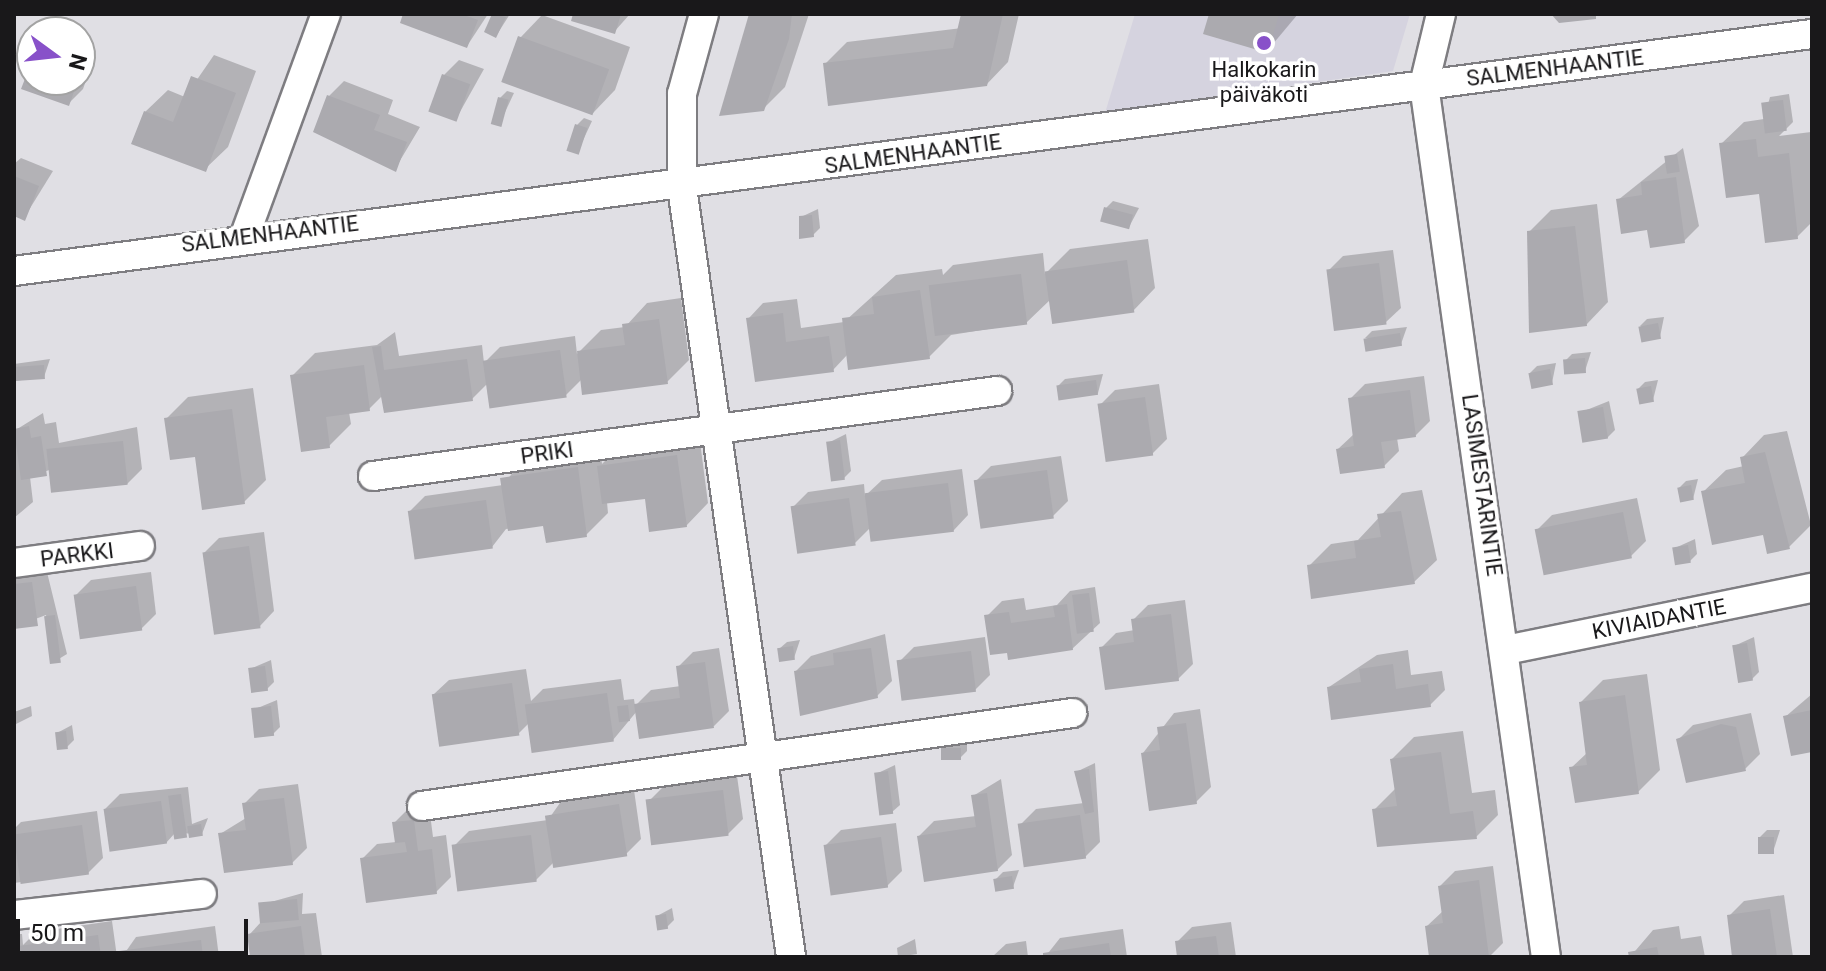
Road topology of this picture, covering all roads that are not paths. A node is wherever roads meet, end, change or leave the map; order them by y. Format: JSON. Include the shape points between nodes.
{"nodes":[{"id":1,"x":326,"y":14,"type":"edge"},
{"id":2,"x":704,"y":14,"type":"edge"},
{"id":3,"x":1441,"y":14,"type":"edge"},
{"id":4,"x":1812,"y":34,"type":"edge"},
{"id":5,"x":1424,"y":85,"type":"junction"},
{"id":6,"x":682,"y":187,"type":"junction"},
{"id":7,"x":245,"y":235,"type":"junction"},
{"id":8,"x":14,"y":271,"type":"edge"},
{"id":9,"x":997,"y":391,"type":"dead end"},
{"id":10,"x":720,"y":429,"type":"junction"},
{"id":11,"x":373,"y":476,"type":"dead end"},
{"id":12,"x":140,"y":546,"type":"dead end"},
{"id":13,"x":14,"y":563,"type":"edge"},
{"id":14,"x":1812,"y":588,"type":"edge"},
{"id":15,"x":1506,"y":650,"type":"junction"},
{"id":16,"x":1072,"y":713,"type":"dead end"},
{"id":17,"x":759,"y":756,"type":"junction"},
{"id":18,"x":422,"y":806,"type":"dead end"},
{"id":19,"x":202,"y":894,"type":"dead end"},
{"id":20,"x":14,"y":915,"type":"edge"},
{"id":21,"x":791,"y":957,"type":"edge"},
{"id":22,"x":1546,"y":957,"type":"edge"}],
"edges":[{"from":1,"to":7,"type":"street"},
{"from":2,"to":6,"type":"street","via":[[682,94]]},
{"from":3,"to":5,"type":"street","name":"LASIMESTARINTIE"},
{"from":4,"to":5,"type":"street","name":"SALMENHAANTIE"},
{"from":5,"to":6,"type":"street","name":"SALMENHAANTIE"},
{"from":5,"to":15,"type":"street","name":"LASIMESTARINTIE"},
{"from":6,"to":7,"type":"street","name":"SALMENHAANTIE"},
{"from":6,"to":10,"type":"street"},
{"from":7,"to":8,"type":"street","name":"SALMENHAANTIE"},
{"from":9,"to":10,"type":"street","name":"PRIKI"},
{"from":10,"to":11,"type":"street","name":"PRIKI"},
{"from":10,"to":17,"type":"street"},
{"from":12,"to":13,"type":"street","name":"PARKKI"},
{"from":14,"to":15,"type":"street","name":"KIVIAIDANTIE"},
{"from":15,"to":22,"type":"street","name":"LASIMESTARINTIE"},
{"from":16,"to":17,"type":"street"},
{"from":17,"to":18,"type":"street"},
{"from":17,"to":21,"type":"street"},
{"from":19,"to":20,"type":"street"}]}
